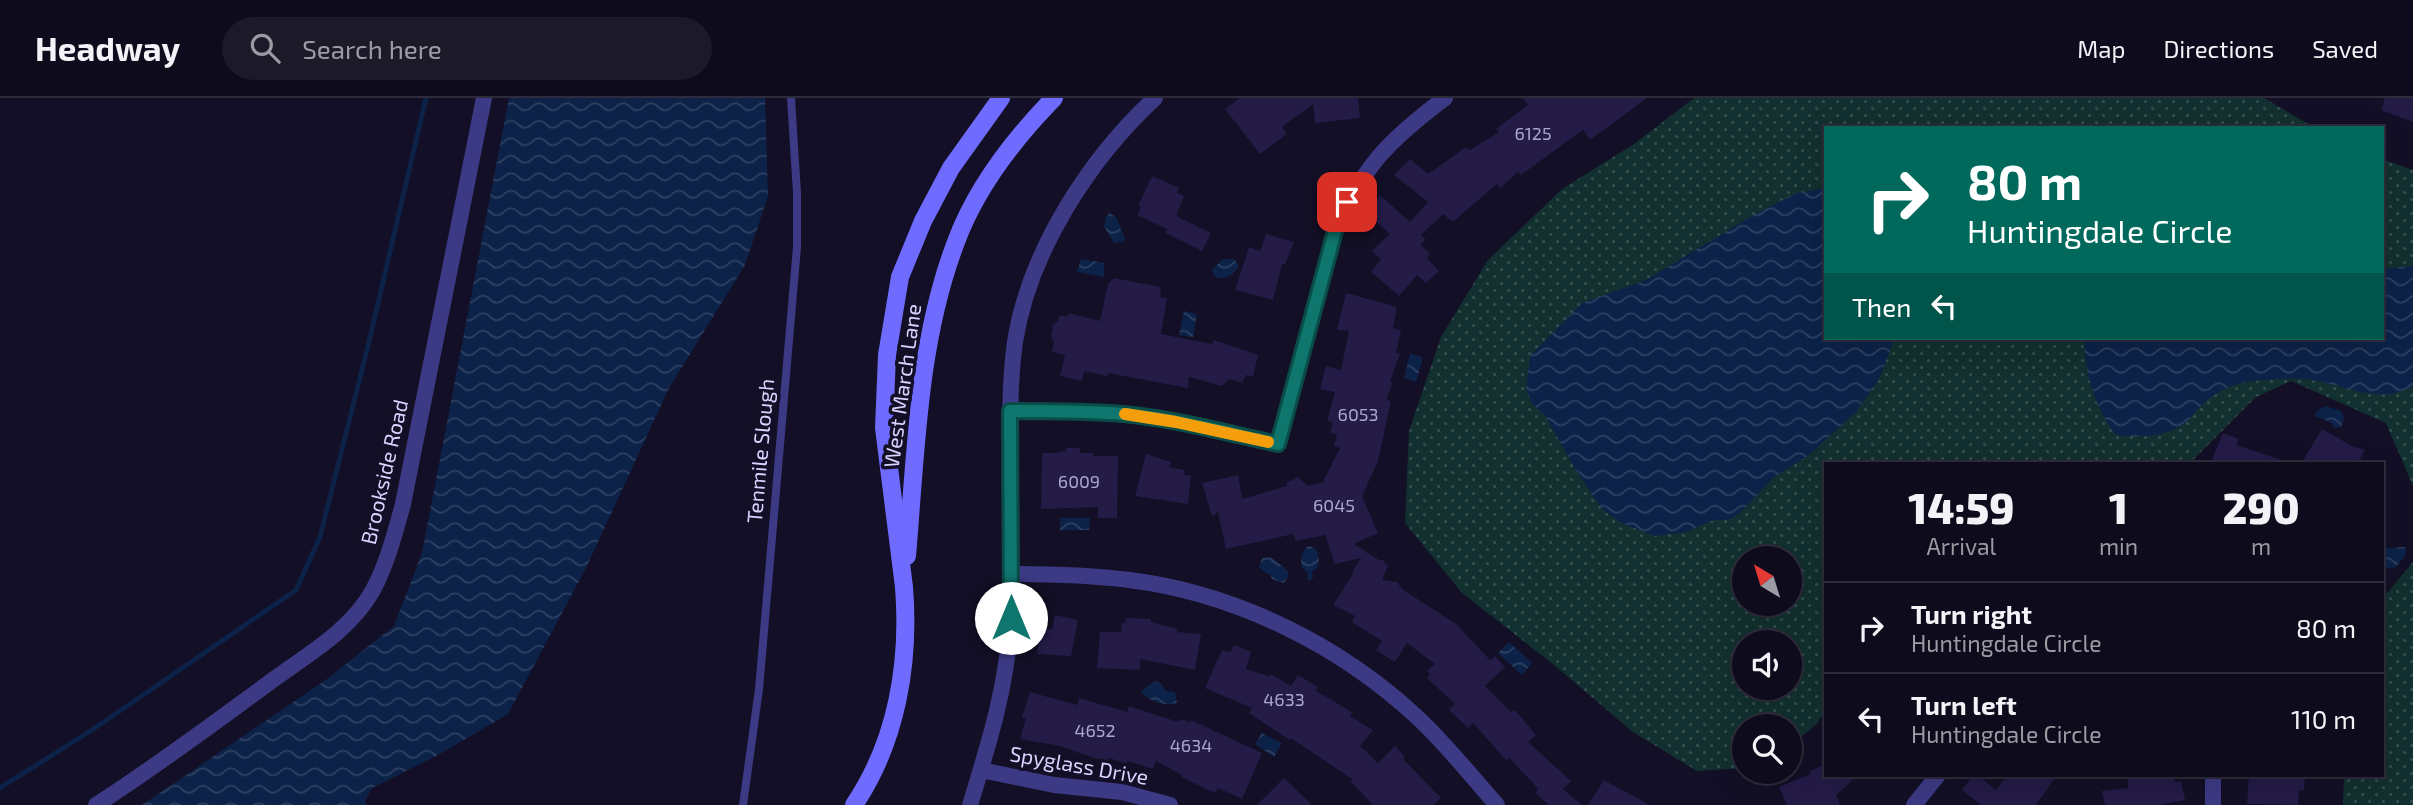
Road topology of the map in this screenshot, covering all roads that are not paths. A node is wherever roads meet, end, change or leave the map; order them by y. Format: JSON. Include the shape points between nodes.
{"nodes":[{"id":1,"x":484,"y":98,"type":"edge"},
{"id":2,"x":791,"y":98,"type":"edge"},
{"id":3,"x":1001,"y":98,"type":"edge"},
{"id":4,"x":1054,"y":98,"type":"edge"},
{"id":5,"x":1155,"y":98,"type":"edge"},
{"id":6,"x":1445,"y":98,"type":"edge"},
{"id":7,"x":1010,"y":411,"type":"junction"},
{"id":8,"x":1012,"y":574,"type":"junction"},
{"id":9,"x":904,"y":587,"type":"junction"},
{"id":10,"x":981,"y":770,"type":"junction"},
{"id":11,"x":1936,"y":777,"type":"edge"},
{"id":12,"x":2214,"y":777,"type":"edge"},
{"id":13,"x":96,"y":805,"type":"edge"},
{"id":14,"x":743,"y":805,"type":"edge"},
{"id":15,"x":853,"y":805,"type":"edge"},
{"id":16,"x":970,"y":805,"type":"edge"},
{"id":17,"x":1170,"y":805,"type":"edge"},
{"id":18,"x":1497,"y":805,"type":"edge"},
{"id":19,"x":1914,"y":805,"type":"edge"},
{"id":20,"x":2213,"y":805,"type":"edge"}],
"edges":[{"from":1,"to":13,"type":"street","name":"Brookside Road","via":[[403,504],[372,591],[345,626],[319,647]]},
{"from":2,"to":14,"type":"lane","name":"Tenmile Slough","via":[[797,247],[759,689]]},
{"from":3,"to":9,"type":"street","name":"West March Lane","via":[[951,168],[900,277],[887,355],[884,428]]},
{"from":4,"to":9,"type":"street","name":"West March Lane","via":[[987,181],[957,239],[940,288],[923,386]]},
{"from":5,"to":7,"type":"street","via":[[1106,150],[1038,263],[1016,340]]},
{"from":6,"to":7,"type":"street","via":[[1380,153],[1347,202],[1335,231],[1278,444],[1126,414]]},
{"from":7,"to":8,"type":"street"},
{"from":8,"to":10,"type":"street","via":[[1009,656]]},
{"from":8,"to":18,"type":"street","via":[[1131,580],[1225,603],[1277,624],[1381,687],[1441,741]]},
{"from":9,"to":15,"type":"street","name":"West March Lane","via":[[904,662],[897,704],[882,750]]},
{"from":10,"to":16,"type":"street"},
{"from":10,"to":17,"type":"street","name":"Spyglass Drive","via":[[1054,785],[1122,792]]},
{"from":11,"to":19,"type":"street"},
{"from":12,"to":20,"type":"street"}]}
